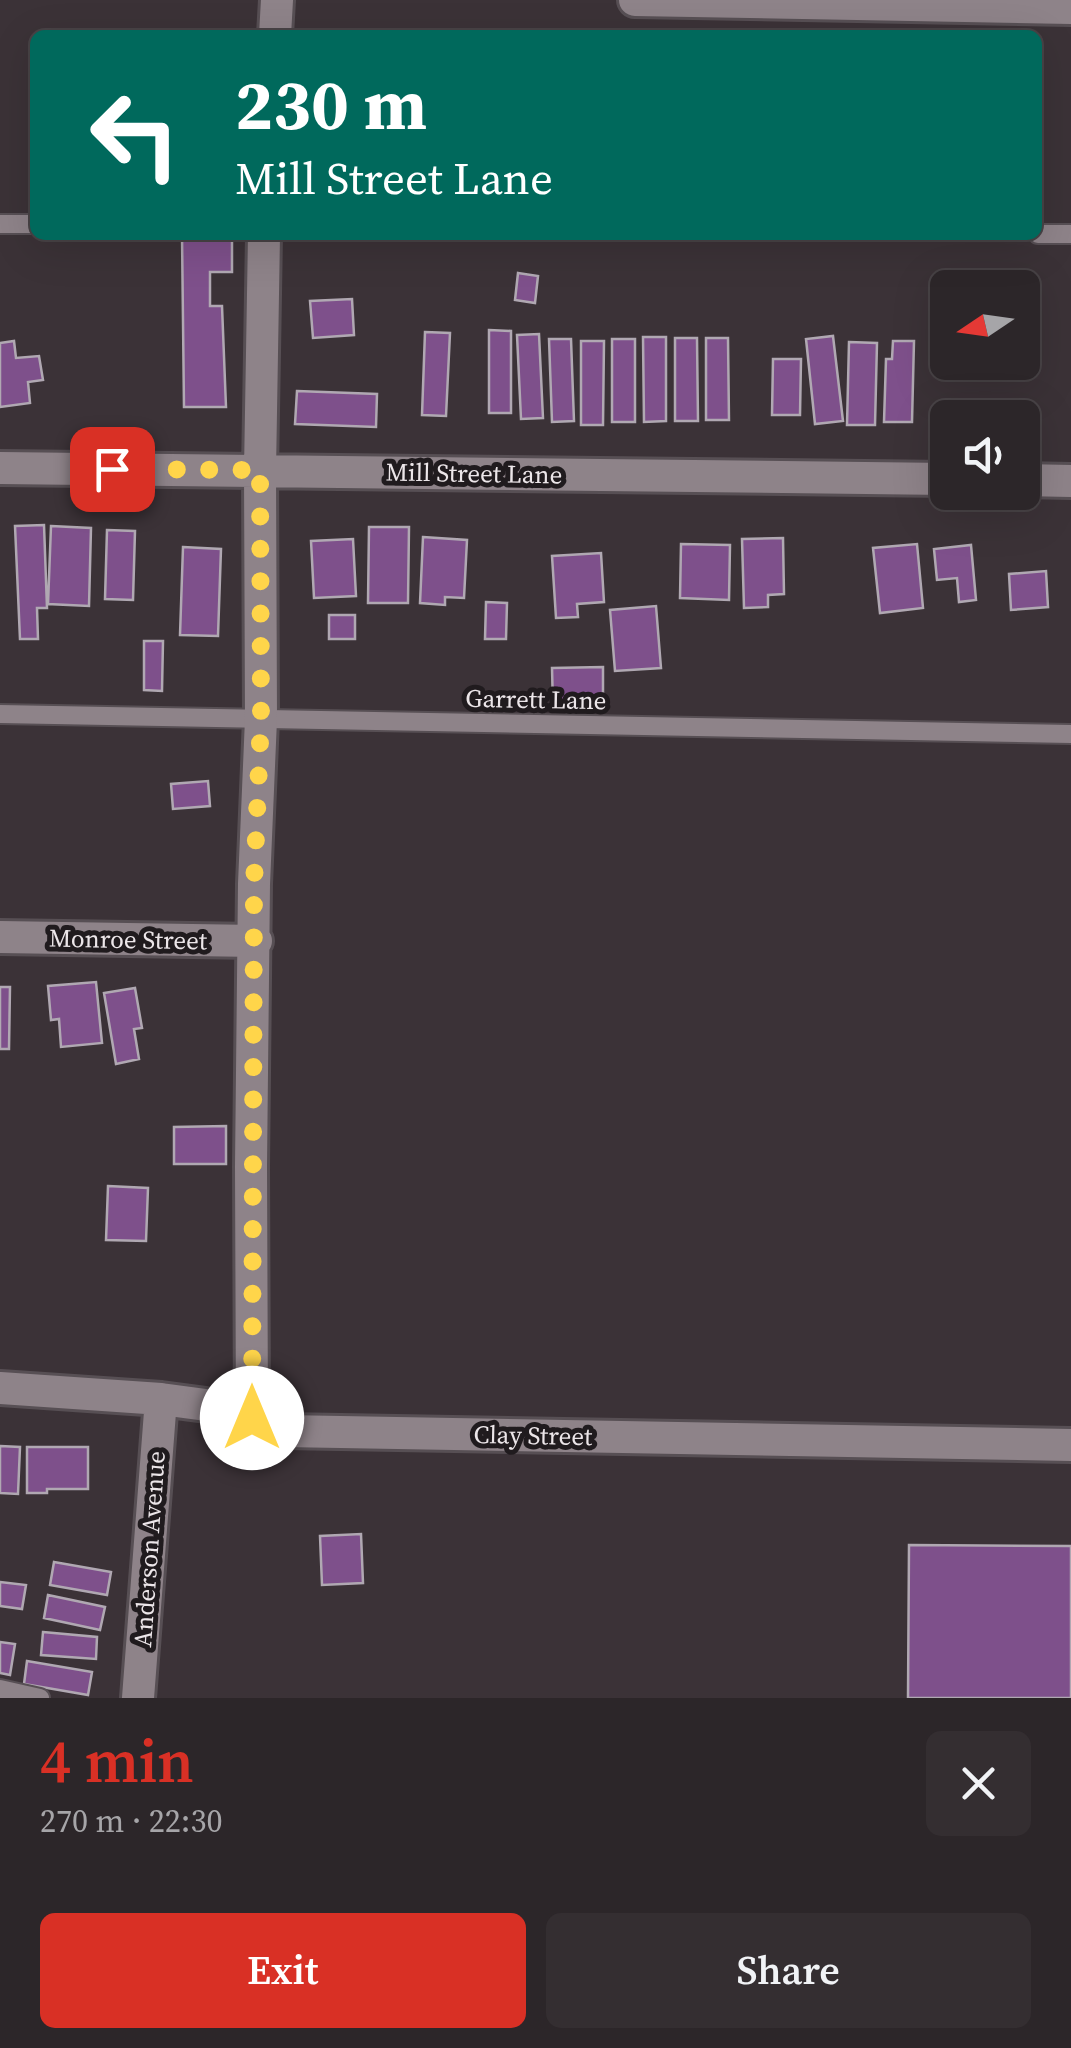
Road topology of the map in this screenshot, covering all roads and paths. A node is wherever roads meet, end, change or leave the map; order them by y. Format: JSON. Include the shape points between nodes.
{"nodes":[{"id":1,"x":277,"y":0,"type":"edge"},
{"id":2,"x":636,"y":0,"type":"edge"},
{"id":3,"x":1071,"y":8,"type":"edge"},
{"id":4,"x":275,"y":30,"type":"edge"},
{"id":5,"x":0,"y":224,"type":"edge"},
{"id":6,"x":30,"y":224,"type":"edge"},
{"id":7,"x":1042,"y":234,"type":"edge"},
{"id":8,"x":1071,"y":234,"type":"edge"},
{"id":9,"x":264,"y":240,"type":"edge"},
{"id":10,"x":0,"y":468,"type":"edge"},
{"id":11,"x":260,"y":470,"type":"junction"},
{"id":12,"x":930,"y":479,"type":"edge"},
{"id":13,"x":1040,"y":480,"type":"edge"},
{"id":14,"x":1071,"y":480,"type":"edge"},
{"id":15,"x":0,"y":714,"type":"edge"},
{"id":16,"x":261,"y":719,"type":"junction"},
{"id":17,"x":1071,"y":734,"type":"edge"},
{"id":18,"x":0,"y":938,"type":"edge"},
{"id":19,"x":256,"y":941,"type":"junction"},
{"id":20,"x":0,"y":1388,"type":"edge"},
{"id":21,"x":161,"y":1399,"type":"junction"},
{"id":22,"x":252,"y":1418,"type":"junction"},
{"id":23,"x":1071,"y":1445,"type":"edge"},
{"id":24,"x":0,"y":1689,"type":"edge"},
{"id":25,"x":40,"y":1698,"type":"edge"},
{"id":26,"x":138,"y":1698,"type":"edge"}],
"edges":[{"from":1,"to":4,"type":"street"},
{"from":2,"to":3,"type":"street"},
{"from":5,"to":6,"type":"lane"},
{"from":7,"to":8,"type":"lane"},
{"from":9,"to":11,"type":"street"},
{"from":10,"to":11,"type":"street","name":"Mill Street Lane"},
{"from":11,"to":12,"type":"street","name":"Mill Street Lane"},
{"from":11,"to":16,"type":"street"},
{"from":13,"to":14,"type":"street"},
{"from":15,"to":16,"type":"lane","name":"Garrett Lane"},
{"from":16,"to":17,"type":"lane","name":"Garrett Lane"},
{"from":16,"to":19,"type":"street"},
{"from":18,"to":19,"type":"street","name":"Monroe Street"},
{"from":19,"to":22,"type":"street"},
{"from":20,"to":21,"type":"street","name":"Clay Street"},
{"from":21,"to":22,"type":"street","name":"Clay Street"},
{"from":21,"to":26,"type":"street","name":"Anderson Avenue"},
{"from":22,"to":23,"type":"street","name":"Clay Street","via":[[284,1431]]},
{"from":24,"to":25,"type":"lane"}]}
